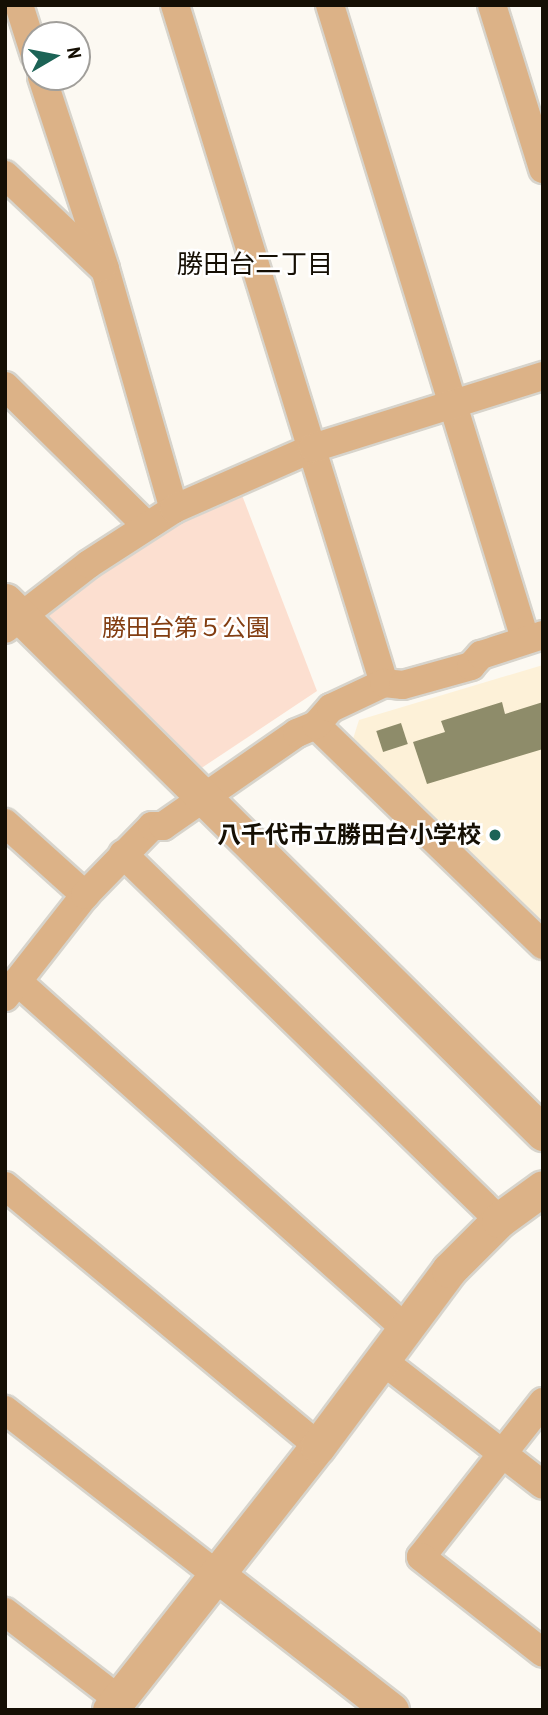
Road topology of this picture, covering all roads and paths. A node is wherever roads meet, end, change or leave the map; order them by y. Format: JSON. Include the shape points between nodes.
{"nodes":[{"id":1,"x":175,"y":5,"type":"edge"},
{"id":2,"x":330,"y":5,"type":"edge"},
{"id":3,"x":492,"y":5,"type":"edge"},
{"id":4,"x":47,"y":91,"type":"edge"},
{"id":5,"x":543,"y":169,"type":"edge"},
{"id":6,"x":5,"y":175,"type":"edge"},
{"id":7,"x":105,"y":269,"type":"junction"},
{"id":8,"x":543,"y":376,"type":"edge"},
{"id":9,"x":5,"y":386,"type":"edge"},
{"id":10,"x":453,"y":405,"type":"junction"},
{"id":11,"x":313,"y":448,"type":"junction"},
{"id":12,"x":174,"y":509,"type":"junction"},
{"id":13,"x":146,"y":525,"type":"junction"},
{"id":14,"x":10,"y":615,"type":"edge"},
{"id":15,"x":534,"y":637,"type":"edge"},
{"id":16,"x":384,"y":683,"type":"junction"},
{"id":17,"x":316,"y":725,"type":"junction"},
{"id":18,"x":201,"y":796,"type":"junction"},
{"id":19,"x":5,"y":823,"type":"edge"},
{"id":20,"x":123,"y":854,"type":"junction"},
{"id":21,"x":85,"y":895,"type":"junction"},
{"id":22,"x":543,"y":945,"type":"edge"},
{"id":23,"x":11,"y":989,"type":"edge"},
{"id":24,"x":543,"y":1133,"type":"edge"},
{"id":25,"x":5,"y":1186,"type":"edge"},
{"id":26,"x":543,"y":1188,"type":"edge"},
{"id":27,"x":499,"y":1220,"type":"junction"},
{"id":28,"x":407,"y":1330,"type":"junction"},
{"id":29,"x":383,"y":1361,"type":"junction"},
{"id":30,"x":543,"y":1402,"type":"edge"},
{"id":31,"x":5,"y":1410,"type":"edge"},
{"id":32,"x":318,"y":1446,"type":"junction"},
{"id":33,"x":502,"y":1454,"type":"junction"},
{"id":34,"x":543,"y":1485,"type":"edge"},
{"id":35,"x":216,"y":1574,"type":"junction"},
{"id":36,"x":5,"y":1612,"type":"edge"},
{"id":37,"x":543,"y":1653,"type":"edge"},
{"id":38,"x":114,"y":1704,"type":"edge"},
{"id":39,"x":391,"y":1710,"type":"edge"}],
"edges":[{"from":1,"to":11,"type":"street"},
{"from":2,"to":10,"type":"street"},
{"from":3,"to":5,"type":"street"},
{"from":4,"to":7,"type":"street"},
{"from":6,"to":7,"type":"street"},
{"from":7,"to":12,"type":"street"},
{"from":8,"to":10,"type":"street"},
{"from":9,"to":13,"type":"street"},
{"from":10,"to":11,"type":"street"},
{"from":10,"to":15,"type":"street"},
{"from":11,"to":12,"type":"street"},
{"from":11,"to":16,"type":"street"},
{"from":12,"to":13,"type":"street"},
{"from":13,"to":14,"type":"street"},
{"from":14,"to":18,"type":"street"},
{"from":15,"to":16,"type":"street","via":[[481,655],[471,666],[402,685]]},
{"from":16,"to":17,"type":"street","via":[[331,708]]},
{"from":17,"to":18,"type":"street"},
{"from":17,"to":22,"type":"street"},
{"from":18,"to":20,"type":"street","via":[[163,826],[152,826]]},
{"from":18,"to":24,"type":"street"},
{"from":19,"to":21,"type":"street"},
{"from":20,"to":21,"type":"street"},
{"from":20,"to":27,"type":"street"},
{"from":21,"to":23,"type":"street"},
{"from":23,"to":28,"type":"street"},
{"from":25,"to":32,"type":"street"},
{"from":26,"to":27,"type":"street"},
{"from":27,"to":28,"type":"street","via":[[449,1270]]},
{"from":28,"to":29,"type":"street"},
{"from":29,"to":32,"type":"street"},
{"from":29,"to":33,"type":"street"},
{"from":30,"to":33,"type":"street"},
{"from":31,"to":35,"type":"street"},
{"from":32,"to":35,"type":"street"},
{"from":33,"to":34,"type":"street"},
{"from":33,"to":37,"type":"street","via":[[421,1558]]},
{"from":35,"to":38,"type":"street"},
{"from":35,"to":39,"type":"street"},
{"from":36,"to":38,"type":"street"}]}
